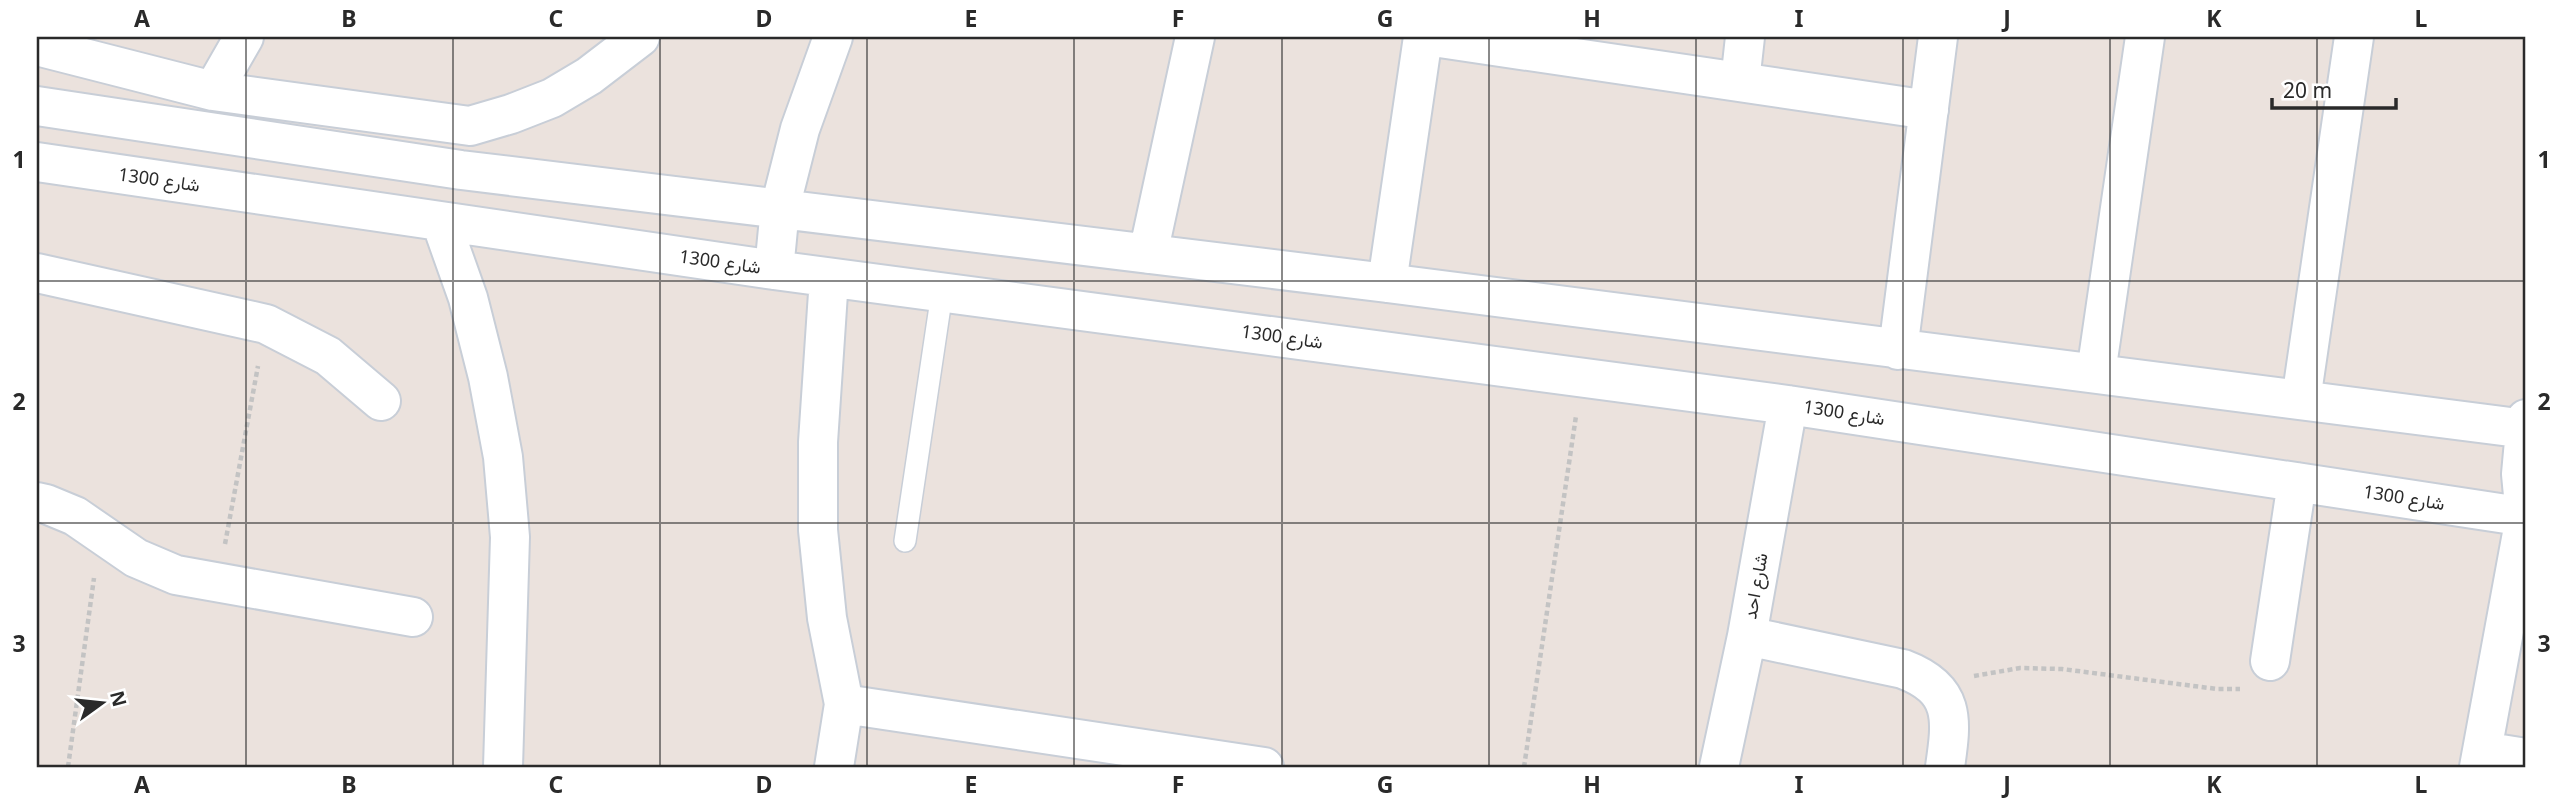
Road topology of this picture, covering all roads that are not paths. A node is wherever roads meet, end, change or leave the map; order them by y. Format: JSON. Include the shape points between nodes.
{"nodes":[{"id":1,"x":244,"y":37,"type":"edge"},
{"id":2,"x":640,"y":37,"type":"edge"},
{"id":3,"x":833,"y":37,"type":"edge"},
{"id":4,"x":1195,"y":37,"type":"edge"},
{"id":5,"x":1423,"y":37,"type":"edge"},
{"id":6,"x":1433,"y":37,"type":"edge"},
{"id":7,"x":1745,"y":37,"type":"edge"},
{"id":8,"x":1938,"y":37,"type":"edge"},
{"id":9,"x":2145,"y":37,"type":"edge"},
{"id":10,"x":2354,"y":37,"type":"edge"},
{"id":11,"x":37,"y":46,"type":"edge"},
{"id":12,"x":1740,"y":82,"type":"junction"},
{"id":13,"x":213,"y":91,"type":"junction"},
{"id":14,"x":37,"y":106,"type":"edge"},
{"id":15,"x":1929,"y":110,"type":"junction"},
{"id":16,"x":37,"y":162,"type":"edge"},
{"id":17,"x":780,"y":208,"type":"junction"},
{"id":18,"x":440,"y":222,"type":"junction"},
{"id":19,"x":1148,"y":254,"type":"junction"},
{"id":20,"x":774,"y":270,"type":"junction"},
{"id":21,"x":37,"y":273,"type":"edge"},
{"id":22,"x":830,"y":278,"type":"junction"},
{"id":23,"x":1387,"y":283,"type":"junction"},
{"id":24,"x":942,"y":293,"type":"junction"},
{"id":25,"x":1898,"y":350,"type":"junction"},
{"id":26,"x":2096,"y":373,"type":"junction"},
{"id":27,"x":2301,"y":400,"type":"junction"},
{"id":28,"x":381,"y":401,"type":"dead end"},
{"id":29,"x":1788,"y":405,"type":"junction"},
{"id":30,"x":2526,"y":426,"type":"edge"},
{"id":31,"x":2297,"y":482,"type":"junction"},
{"id":32,"x":37,"y":502,"type":"edge"},
{"id":33,"x":2526,"y":517,"type":"edge"},
{"id":34,"x":905,"y":541,"type":"dead end"},
{"id":35,"x":413,"y":617,"type":"dead end"},
{"id":36,"x":1747,"y":636,"type":"junction"},
{"id":37,"x":2270,"y":661,"type":"road end"},
{"id":38,"x":844,"y":704,"type":"junction"},
{"id":39,"x":1071,"y":753,"type":"edge"},
{"id":40,"x":2526,"y":758,"type":"edge"},
{"id":41,"x":2481,"y":759,"type":"edge"},
{"id":42,"x":503,"y":767,"type":"edge"},
{"id":43,"x":834,"y":767,"type":"edge"},
{"id":44,"x":1264,"y":767,"type":"edge"},
{"id":45,"x":1719,"y":767,"type":"edge"},
{"id":46,"x":1945,"y":767,"type":"edge"}],
"edges":[{"from":1,"to":13,"type":"street"},
{"from":2,"to":13,"type":"street","via":[[552,98],[470,126]]},
{"from":3,"to":17,"type":"street","via":[[800,129]]},
{"from":4,"to":19,"type":"street"},
{"from":5,"to":23,"type":"street"},
{"from":6,"to":12,"type":"street"},
{"from":7,"to":12,"type":"street"},
{"from":8,"to":15,"type":"street"},
{"from":9,"to":26,"type":"street"},
{"from":10,"to":27,"type":"street"},
{"from":11,"to":13,"type":"street"},
{"from":12,"to":15,"type":"street"},
{"from":14,"to":17,"type":"street","via":[[461,170]]},
{"from":15,"to":25,"type":"street"},
{"from":16,"to":18,"type":"street","name":"شارع 1300"},
{"from":17,"to":19,"type":"street"},
{"from":17,"to":20,"type":"street"},
{"from":18,"to":20,"type":"street","name":"شارع 1300"},
{"from":18,"to":42,"type":"street","via":[[471,311],[503,457],[510,537]]},
{"from":19,"to":23,"type":"street"},
{"from":20,"to":22,"type":"street","name":"شارع 1300"},
{"from":21,"to":28,"type":"street","via":[[266,324],[328,356]]},
{"from":22,"to":24,"type":"street","name":"شارع 1300"},
{"from":22,"to":38,"type":"street","via":[[818,442],[818,530],[827,618]]},
{"from":23,"to":25,"type":"street"},
{"from":24,"to":29,"type":"street","name":"شارع 1300"},
{"from":24,"to":34,"type":"lane"},
{"from":25,"to":26,"type":"street"},
{"from":26,"to":27,"type":"street"},
{"from":27,"to":30,"type":"street"},
{"from":29,"to":31,"type":"street","name":"شارع 1300"},
{"from":29,"to":36,"type":"street","name":"شارع احد"},
{"from":30,"to":33,"type":"street","via":[[2521,474]]},
{"from":31,"to":33,"type":"street","name":"شارع 1300"},
{"from":31,"to":37,"type":"street"},
{"from":32,"to":35,"type":"street","via":[[75,516],[136,558],[176,575]]},
{"from":33,"to":41,"type":"street"},
{"from":36,"to":45,"type":"street","name":"شارع احد"},
{"from":36,"to":46,"type":"street","via":[[1923,676],[1938,689],[1948,708],[1951,728]]},
{"from":38,"to":39,"type":"street"},
{"from":38,"to":43,"type":"street"},
{"from":39,"to":44,"type":"street"},
{"from":40,"to":41,"type":"street"}]}
